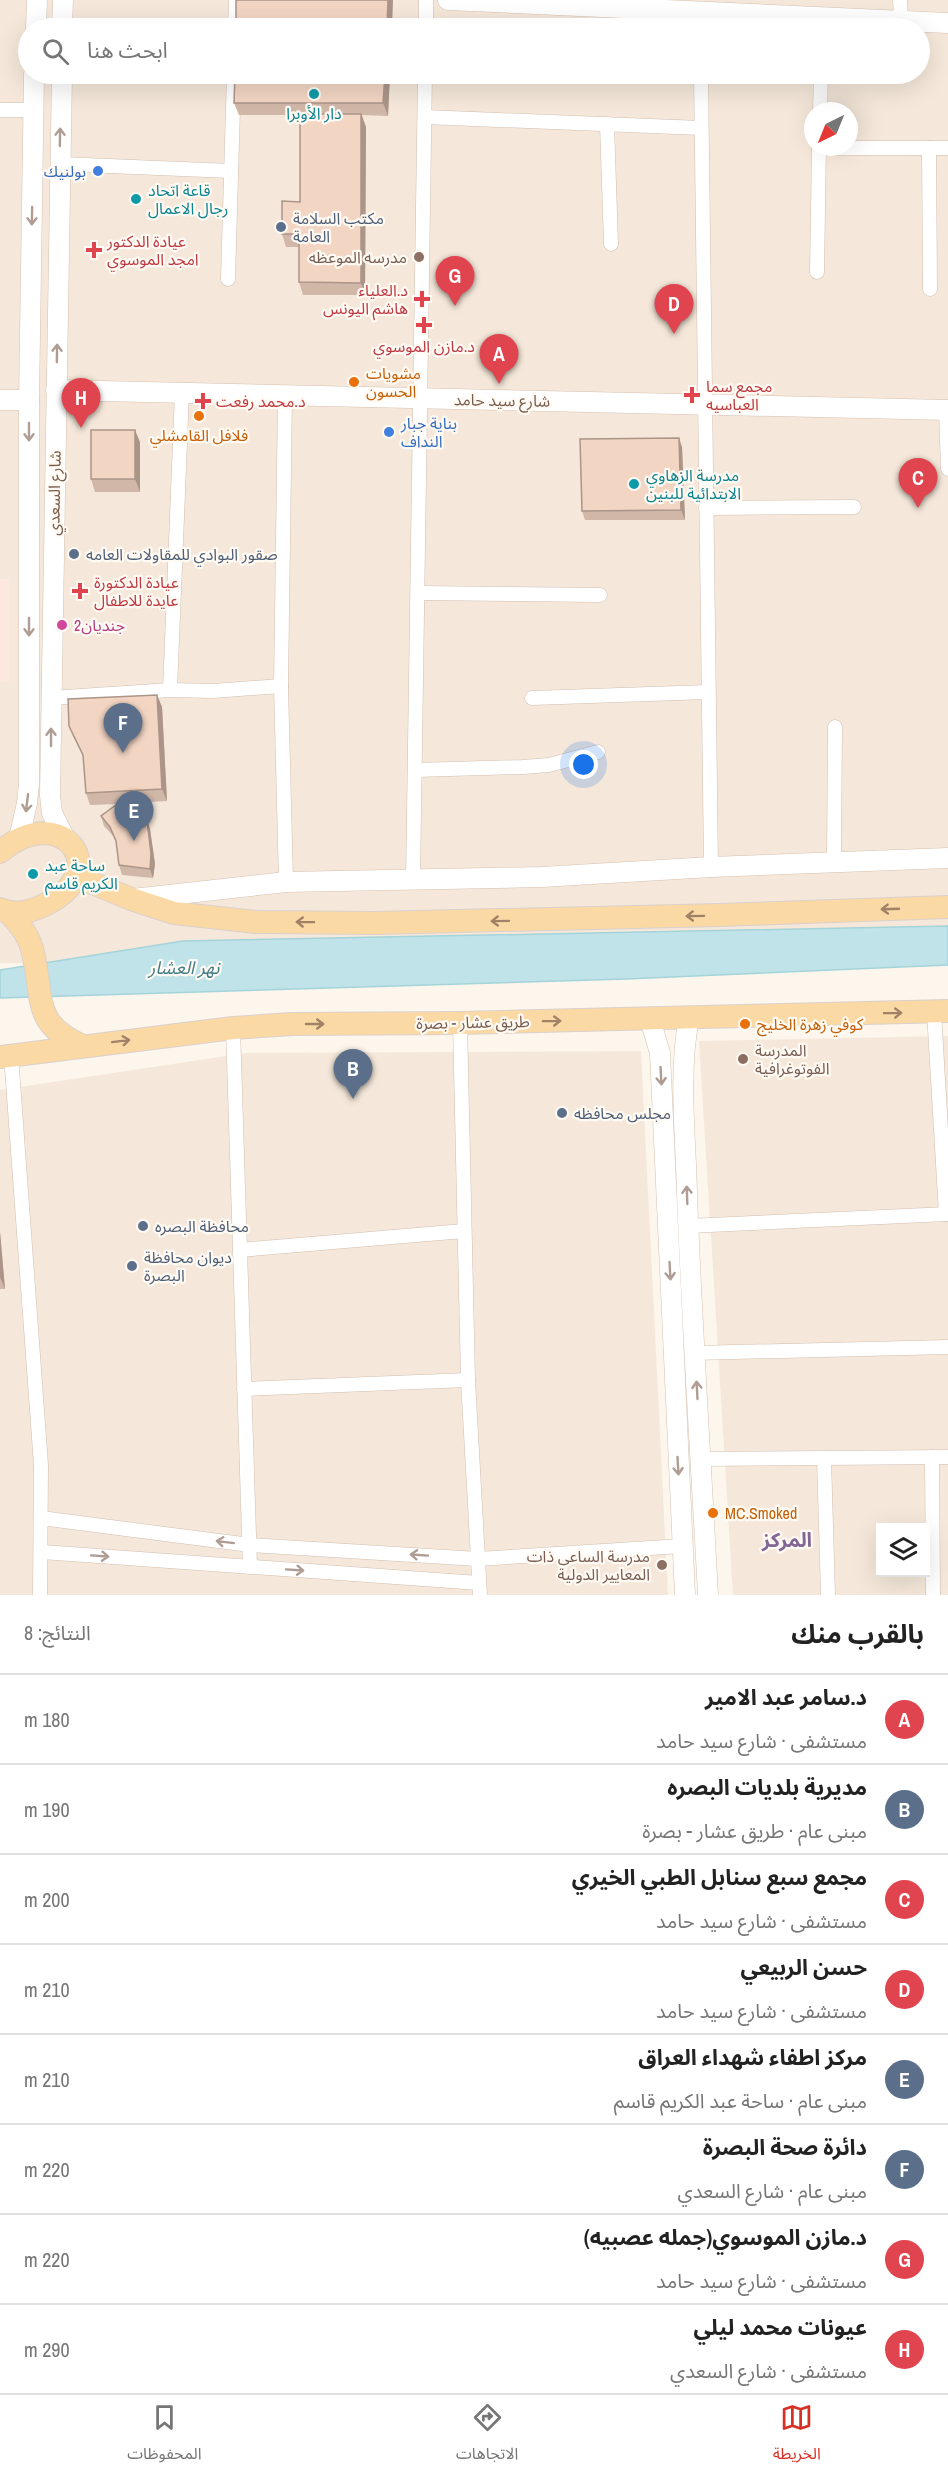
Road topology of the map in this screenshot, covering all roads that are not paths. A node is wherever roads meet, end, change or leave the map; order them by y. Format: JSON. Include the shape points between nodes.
{"nodes":[{"id":1,"x":37,"y":0,"type":"edge"},
{"id":2,"x":63,"y":0,"type":"edge"},
{"id":3,"x":236,"y":0,"type":"edge"},
{"id":4,"x":426,"y":0,"type":"edge"},
{"id":5,"x":448,"y":0,"type":"edge"},
{"id":6,"x":900,"y":0,"type":"edge"},
{"id":7,"x":547,"y":2,"type":"edge"},
{"id":8,"x":645,"y":4,"type":"edge"},
{"id":9,"x":750,"y":7,"type":"edge"},
{"id":10,"x":36,"y":18,"type":"edge"},
{"id":11,"x":62,"y":18,"type":"edge"},
{"id":12,"x":235,"y":18,"type":"edge"},
{"id":13,"x":426,"y":18,"type":"edge"},
{"id":14,"x":693,"y":18,"type":"edge"},
{"id":15,"x":708,"y":18,"type":"edge"},
{"id":16,"x":800,"y":18,"type":"edge"},
{"id":17,"x":901,"y":18,"type":"edge"},
{"id":18,"x":930,"y":22,"type":"edge"},
{"id":19,"x":948,"y":23,"type":"edge"},
{"id":20,"x":34,"y":84,"type":"edge"},
{"id":21,"x":62,"y":84,"type":"edge"},
{"id":22,"x":234,"y":84,"type":"edge"},
{"id":23,"x":425,"y":84,"type":"edge"},
{"id":24,"x":701,"y":84,"type":"edge"},
{"id":25,"x":821,"y":84,"type":"edge"},
{"id":26,"x":820,"y":102,"type":"edge"},
{"id":27,"x":0,"y":110,"type":"edge"},
{"id":28,"x":33,"y":110,"type":"junction"},
{"id":29,"x":425,"y":117,"type":"junction"},
{"id":30,"x":607,"y":124,"type":"junction"},
{"id":31,"x":701,"y":128,"type":"junction"},
{"id":32,"x":858,"y":147,"type":"edge"},
{"id":33,"x":929,"y":148,"type":"junction"},
{"id":34,"x":948,"y":148,"type":"edge"},
{"id":35,"x":819,"y":156,"type":"edge"},
{"id":36,"x":60,"y":164,"type":"junction"},
{"id":37,"x":231,"y":171,"type":"junction"},
{"id":38,"x":611,"y":244,"type":"dead end"},
{"id":39,"x":817,"y":272,"type":"dead end"},
{"id":40,"x":228,"y":279,"type":"dead end"},
{"id":41,"x":930,"y":289,"type":"dead end"},
{"id":42,"x":56,"y":390,"type":"junction"},
{"id":43,"x":182,"y":393,"type":"junction"},
{"id":44,"x":285,"y":395,"type":"junction"},
{"id":45,"x":420,"y":398,"type":"junction"},
{"id":46,"x":0,"y":400,"type":"edge"},
{"id":47,"x":29,"y":400,"type":"junction"},
{"id":48,"x":705,"y":404,"type":"junction"},
{"id":49,"x":947,"y":410,"type":"edge"},
{"id":50,"x":948,"y":470,"type":"edge"},
{"id":51,"x":706,"y":507,"type":"junction"},
{"id":52,"x":854,"y":507,"type":"dead end"},
{"id":53,"x":418,"y":593,"type":"junction"},
{"id":54,"x":600,"y":595,"type":"dead end"},
{"id":55,"x":281,"y":686,"type":"junction"},
{"id":56,"x":170,"y":690,"type":"junction"},
{"id":57,"x":708,"y":692,"type":"junction"},
{"id":58,"x":51,"y":698,"type":"junction"},
{"id":59,"x":532,"y":698,"type":"dead end"},
{"id":60,"x":835,"y":727,"type":"dead end"},
{"id":61,"x":598,"y":752,"type":"dead end"},
{"id":62,"x":416,"y":770,"type":"junction"},
{"id":63,"x":64,"y":837,"type":"junction"},
{"id":64,"x":7,"y":845,"type":"edge"},
{"id":65,"x":948,"y":853,"type":"edge"},
{"id":66,"x":948,"y":858,"type":"edge"},
{"id":67,"x":834,"y":862,"type":"junction"},
{"id":68,"x":711,"y":867,"type":"junction"},
{"id":69,"x":76,"y":876,"type":"junction"},
{"id":70,"x":413,"y":880,"type":"junction"},
{"id":71,"x":286,"y":882,"type":"junction"},
{"id":72,"x":131,"y":899,"type":"junction"},
{"id":73,"x":948,"y":907,"type":"edge"},
{"id":74,"x":5,"y":911,"type":"edge"},
{"id":75,"x":941,"y":1012,"type":"edge"},
{"id":76,"x":689,"y":1018,"type":"junction"},
{"id":77,"x":650,"y":1019,"type":"junction"},
{"id":78,"x":460,"y":1023,"type":"junction"},
{"id":79,"x":233,"y":1028,"type":"junction"},
{"id":80,"x":83,"y":1046,"type":"junction"},
{"id":81,"x":6,"y":1056,"type":"edge"},
{"id":82,"x":947,"y":1214,"type":"edge"},
{"id":83,"x":688,"y":1226,"type":"junction"},
{"id":84,"x":464,"y":1230,"type":"junction"},
{"id":85,"x":240,"y":1251,"type":"junction"},
{"id":86,"x":948,"y":1347,"type":"edge"},
{"id":87,"x":694,"y":1353,"type":"junction"},
{"id":88,"x":468,"y":1380,"type":"junction"},
{"id":89,"x":244,"y":1389,"type":"junction"},
{"id":90,"x":932,"y":1457,"type":"junction"},
{"id":91,"x":948,"y":1457,"type":"edge"},
{"id":92,"x":701,"y":1459,"type":"junction"},
{"id":93,"x":824,"y":1459,"type":"junction"},
{"id":94,"x":41,"y":1518,"type":"junction"},
{"id":95,"x":250,"y":1545,"type":"junction"},
{"id":96,"x":705,"y":1545,"type":"junction"},
{"id":97,"x":682,"y":1546,"type":"junction"},
{"id":98,"x":42,"y":1552,"type":"junction"},
{"id":99,"x":478,"y":1559,"type":"junction"},
{"id":100,"x":250,"y":1567,"type":"junction"},
{"id":101,"x":479,"y":1589,"type":"edge"},
{"id":102,"x":40,"y":1595,"type":"edge"},
{"id":103,"x":685,"y":1595,"type":"edge"},
{"id":104,"x":708,"y":1595,"type":"edge"},
{"id":105,"x":828,"y":1595,"type":"edge"},
{"id":106,"x":933,"y":1595,"type":"edge"}],
"edges":[{"from":1,"to":10,"type":"main road"},
{"from":2,"to":11,"type":"main road"},
{"from":3,"to":12,"type":"street"},
{"from":4,"to":13,"type":"street"},
{"from":5,"to":7,"type":"main road"},
{"from":6,"to":17,"type":"street"},
{"from":7,"to":8,"type":"main road"},
{"from":8,"to":14,"type":"main road"},
{"from":9,"to":15,"type":"main road"},
{"from":9,"to":16,"type":"main road"},
{"from":18,"to":19,"type":"main road"},
{"from":20,"to":28,"type":"main road","name":"شارع السعدي"},
{"from":36,"to":21,"type":"main road","name":"شارع السعدي","one_way":true},
{"from":22,"to":37,"type":"street"},
{"from":23,"to":29,"type":"street"},
{"from":24,"to":31,"type":"street"},
{"from":25,"to":26,"type":"street"},
{"from":27,"to":28,"type":"street"},
{"from":28,"to":47,"type":"main road","name":"شارع السعدي","one_way":true},
{"from":29,"to":30,"type":"street"},
{"from":29,"to":45,"type":"street"},
{"from":30,"to":31,"type":"street"},
{"from":30,"to":38,"type":"street"},
{"from":31,"to":48,"type":"street"},
{"from":32,"to":33,"type":"street"},
{"from":33,"to":34,"type":"street"},
{"from":33,"to":41,"type":"street"},
{"from":35,"to":39,"type":"street"},
{"from":36,"to":37,"type":"street"},
{"from":42,"to":36,"type":"main road","name":"شارع السعدي","one_way":true},
{"from":37,"to":40,"type":"street"},
{"from":42,"to":43,"type":"main road","name":"شارع سيد حامد"},
{"from":42,"to":58,"type":"main road","name":"شارع السعدي"},
{"from":43,"to":44,"type":"main road","name":"شارع سيد حامد"},
{"from":43,"to":56,"type":"street"},
{"from":44,"to":45,"type":"main road","name":"شارع سيد حامد"},
{"from":44,"to":55,"type":"street"},
{"from":45,"to":48,"type":"main road","name":"شارع سيد حامد"},
{"from":45,"to":53,"type":"street"},
{"from":46,"to":47,"type":"main road"},
{"from":47,"to":64,"type":"main road","name":"شارع السعدي","one_way":true,"via":[[28,784],[27,803]]},
{"from":48,"to":49,"type":"main road","name":"شارع سيد حامد"},
{"from":48,"to":51,"type":"street"},
{"from":49,"to":50,"type":"street"},
{"from":51,"to":52,"type":"street"},
{"from":51,"to":57,"type":"street"},
{"from":53,"to":54,"type":"street"},
{"from":53,"to":62,"type":"street"},
{"from":55,"to":56,"type":"street"},
{"from":55,"to":71,"type":"street"},
{"from":56,"to":58,"type":"street"},
{"from":57,"to":59,"type":"street"},
{"from":57,"to":68,"type":"street"},
{"from":63,"to":58,"type":"main road","name":"شارع السعدي","one_way":true,"via":[[51,804]]},
{"from":60,"to":67,"type":"street"},
{"from":61,"to":62,"type":"street","via":[[549,765]]},
{"from":62,"to":70,"type":"street"},
{"from":63,"to":64,"type":"main road","via":[[39,834]]},
{"from":63,"to":69,"type":"main road","via":[[78,854]]},
{"from":65,"to":66,"type":"street"},
{"from":66,"to":67,"type":"main road"},
{"from":67,"to":68,"type":"main road"},
{"from":68,"to":70,"type":"main road"},
{"from":69,"to":72,"type":"main road"},
{"from":69,"to":74,"type":"main road","via":[[48,904],[25,912]]},
{"from":70,"to":71,"type":"main road"},
{"from":71,"to":72,"type":"main road"},
{"from":73,"to":72,"type":"main road","one_way":true,"via":[[374,923],[198,917]]},
{"from":74,"to":80,"type":"main road","via":[[22,928],[34,954],[39,998],[50,1023]]},
{"from":76,"to":75,"type":"main road","name":"طريق عشار - بصرة","one_way":true},
{"from":75,"to":82,"type":"street"},
{"from":76,"to":77,"type":"main road","name":"طريق عشار - بصرة"},
{"from":83,"to":76,"type":"main road","one_way":true,"via":[[684,1073]]},
{"from":78,"to":77,"type":"main road","name":"طريق عشار - بصرة","one_way":true},
{"from":77,"to":97,"type":"main road","one_way":true,"via":[[660,1053]]},
{"from":79,"to":78,"type":"main road","name":"طريق عشار - بصرة","one_way":true},
{"from":78,"to":84,"type":"street"},
{"from":80,"to":79,"type":"main road","name":"طريق عشار - بصرة","one_way":true},
{"from":79,"to":85,"type":"street"},
{"from":80,"to":81,"type":"main road","name":"طريق عشار - بصرة"},
{"from":81,"to":94,"type":"street","via":[[41,1465]]},
{"from":82,"to":83,"type":"street"},
{"from":83,"to":87,"type":"main road"},
{"from":84,"to":85,"type":"street"},
{"from":84,"to":88,"type":"street"},
{"from":85,"to":89,"type":"street"},
{"from":86,"to":87,"type":"street"},
{"from":92,"to":87,"type":"main road","one_way":true},
{"from":88,"to":89,"type":"street"},
{"from":88,"to":99,"type":"street"},
{"from":89,"to":95,"type":"street"},
{"from":90,"to":91,"type":"street"},
{"from":90,"to":93,"type":"street"},
{"from":90,"to":106,"type":"street"},
{"from":92,"to":93,"type":"street"},
{"from":92,"to":96,"type":"main road"},
{"from":93,"to":105,"type":"street"},
{"from":95,"to":94,"type":"street","one_way":true},
{"from":94,"to":98,"type":"street"},
{"from":99,"to":95,"type":"street","one_way":true},
{"from":95,"to":100,"type":"street"},
{"from":96,"to":97,"type":"main road"},
{"from":96,"to":104,"type":"main road"},
{"from":97,"to":99,"type":"street"},
{"from":97,"to":103,"type":"main road"},
{"from":98,"to":100,"type":"street","one_way":true},
{"from":98,"to":102,"type":"street"},
{"from":99,"to":101,"type":"street"},
{"from":100,"to":101,"type":"street","one_way":true}]}
